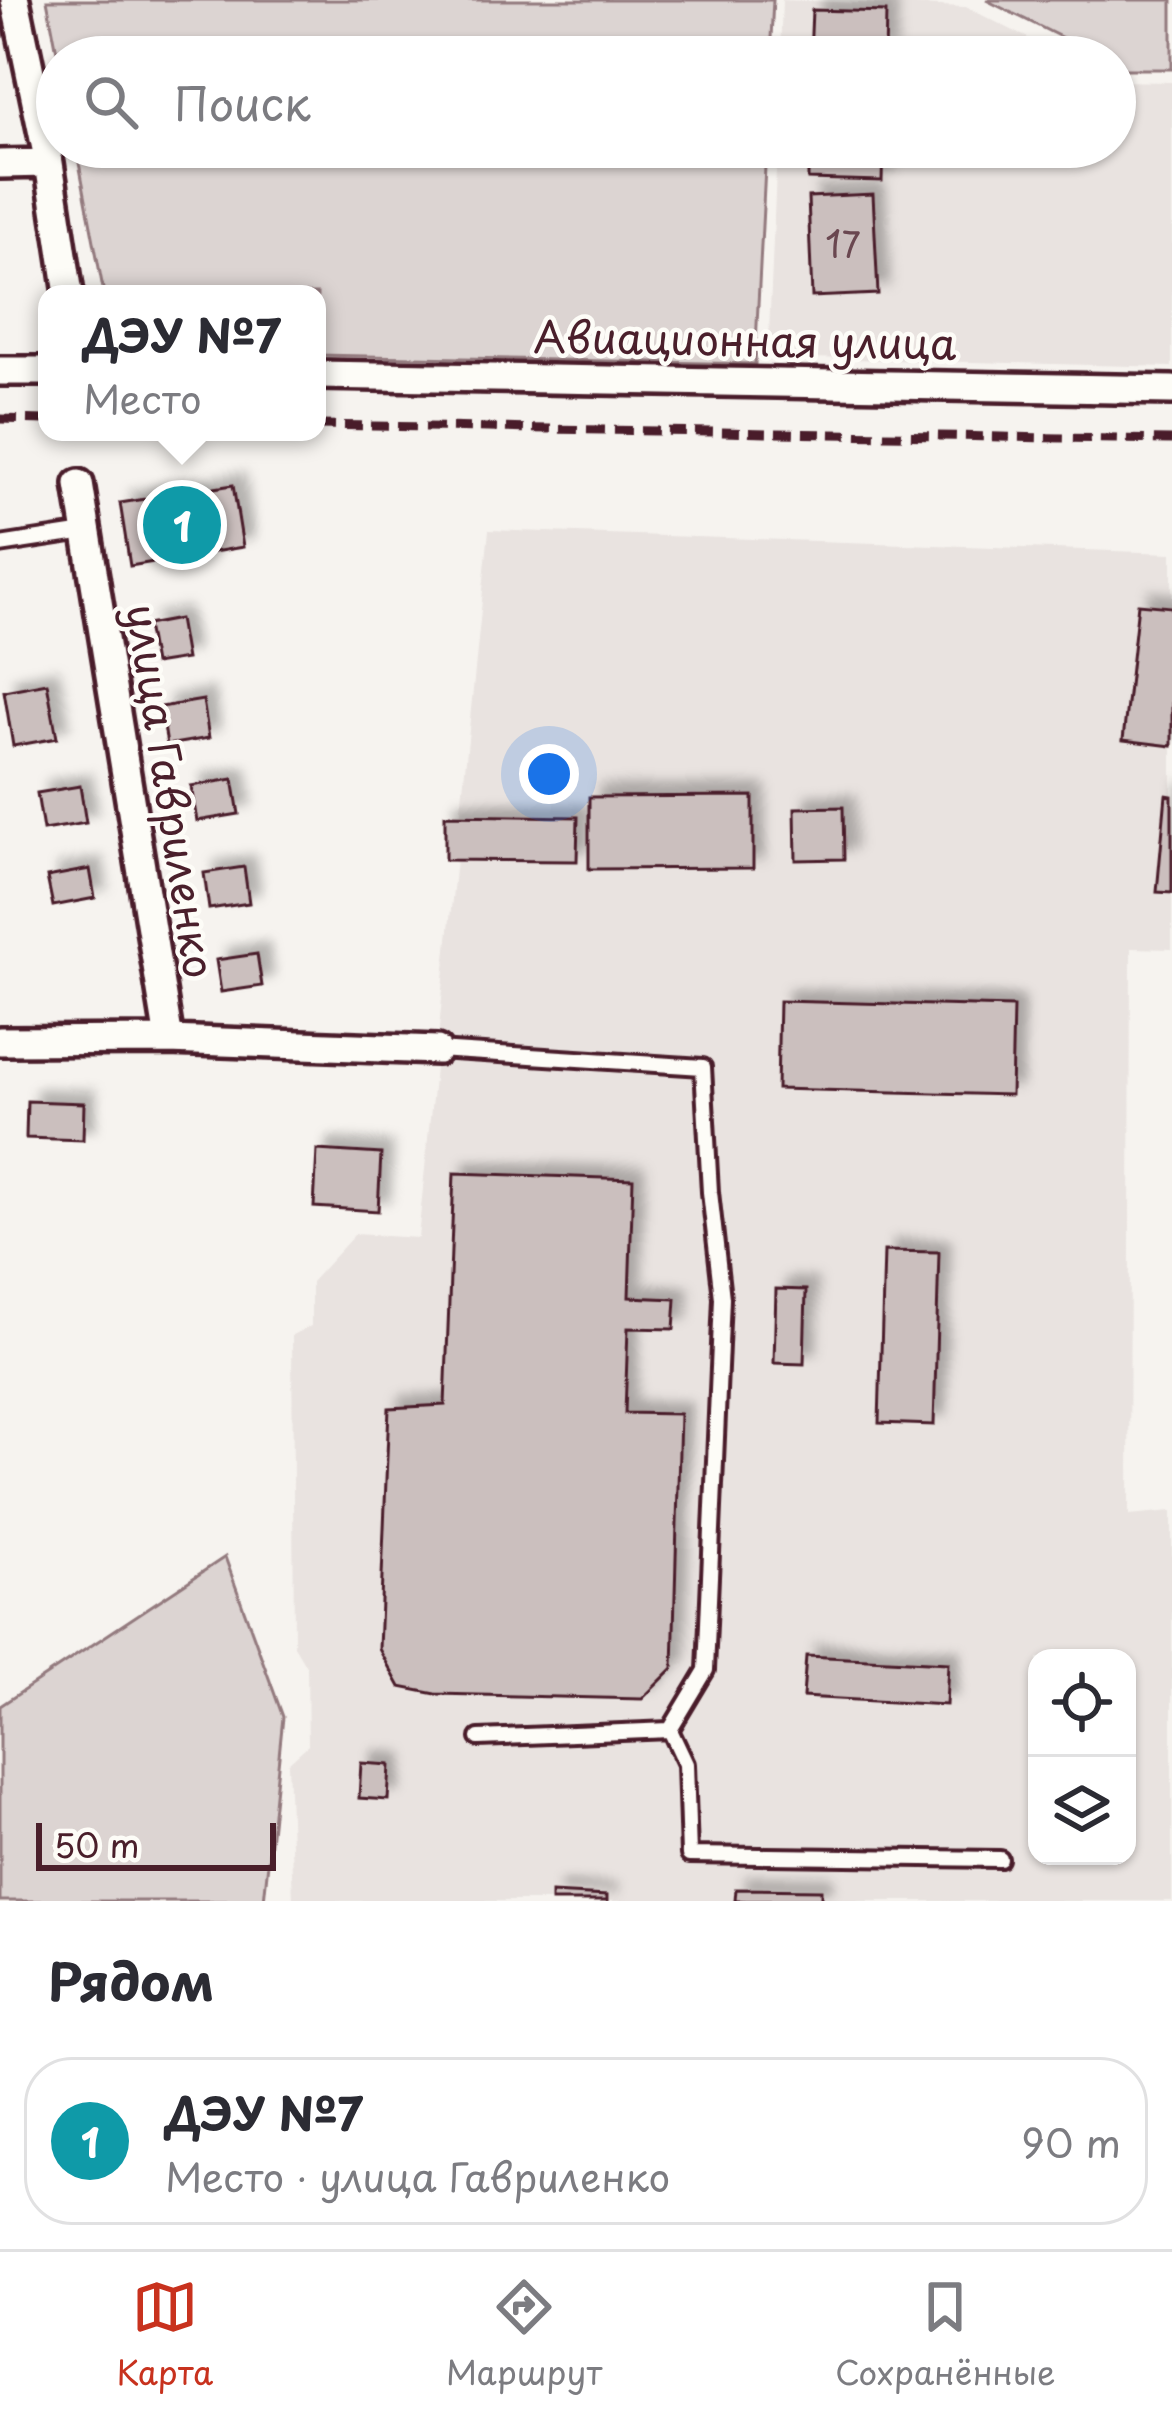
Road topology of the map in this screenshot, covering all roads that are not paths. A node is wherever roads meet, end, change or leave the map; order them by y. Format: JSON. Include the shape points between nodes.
{"nodes":[{"id":1,"x":15,"y":0,"type":"edge"},
{"id":2,"x":36,"y":101,"type":"edge"},
{"id":3,"x":36,"y":163,"type":"edge"},
{"id":4,"x":0,"y":164,"type":"edge"},
{"id":5,"x":50,"y":168,"type":"edge"},
{"id":6,"x":68,"y":285,"type":"edge"},
{"id":7,"x":0,"y":371,"type":"edge"},
{"id":8,"x":38,"y":371,"type":"edge"},
{"id":9,"x":326,"y":375,"type":"edge"},
{"id":10,"x":1172,"y":390,"type":"edge"},
{"id":11,"x":79,"y":484,"type":"dead end"},
{"id":12,"x":85,"y":532,"type":"junction"},
{"id":13,"x":0,"y":545,"type":"edge"},
{"id":14,"x":169,"y":1040,"type":"junction"},
{"id":15,"x":0,"y":1041,"type":"edge"},
{"id":16,"x":436,"y":1050,"type":"joint"},
{"id":17,"x":670,"y":1730,"type":"junction"},
{"id":18,"x":478,"y":1738,"type":"dead end"},
{"id":19,"x":1000,"y":1859,"type":"dead end"}],
"edges":[{"from":1,"to":2,"type":"street"},
{"from":3,"to":4,"type":"street"},
{"from":5,"to":6,"type":"street"},
{"from":7,"to":8,"type":"street"},
{"from":9,"to":10,"type":"street","name":"Авиационная улица"},
{"from":11,"to":12,"type":"street","name":"улица Гавриленко"},
{"from":12,"to":13,"type":"lane"},
{"from":12,"to":14,"type":"street","name":"улица Гавриленко"},
{"from":14,"to":15,"type":"street"},
{"from":14,"to":16,"type":"street"},
{"from":16,"to":17,"type":"lane","via":[[703,1067],[722,1298],[706,1670]]},
{"from":17,"to":18,"type":"lane"},
{"from":17,"to":19,"type":"lane","via":[[686,1764],[689,1855]]}]}
